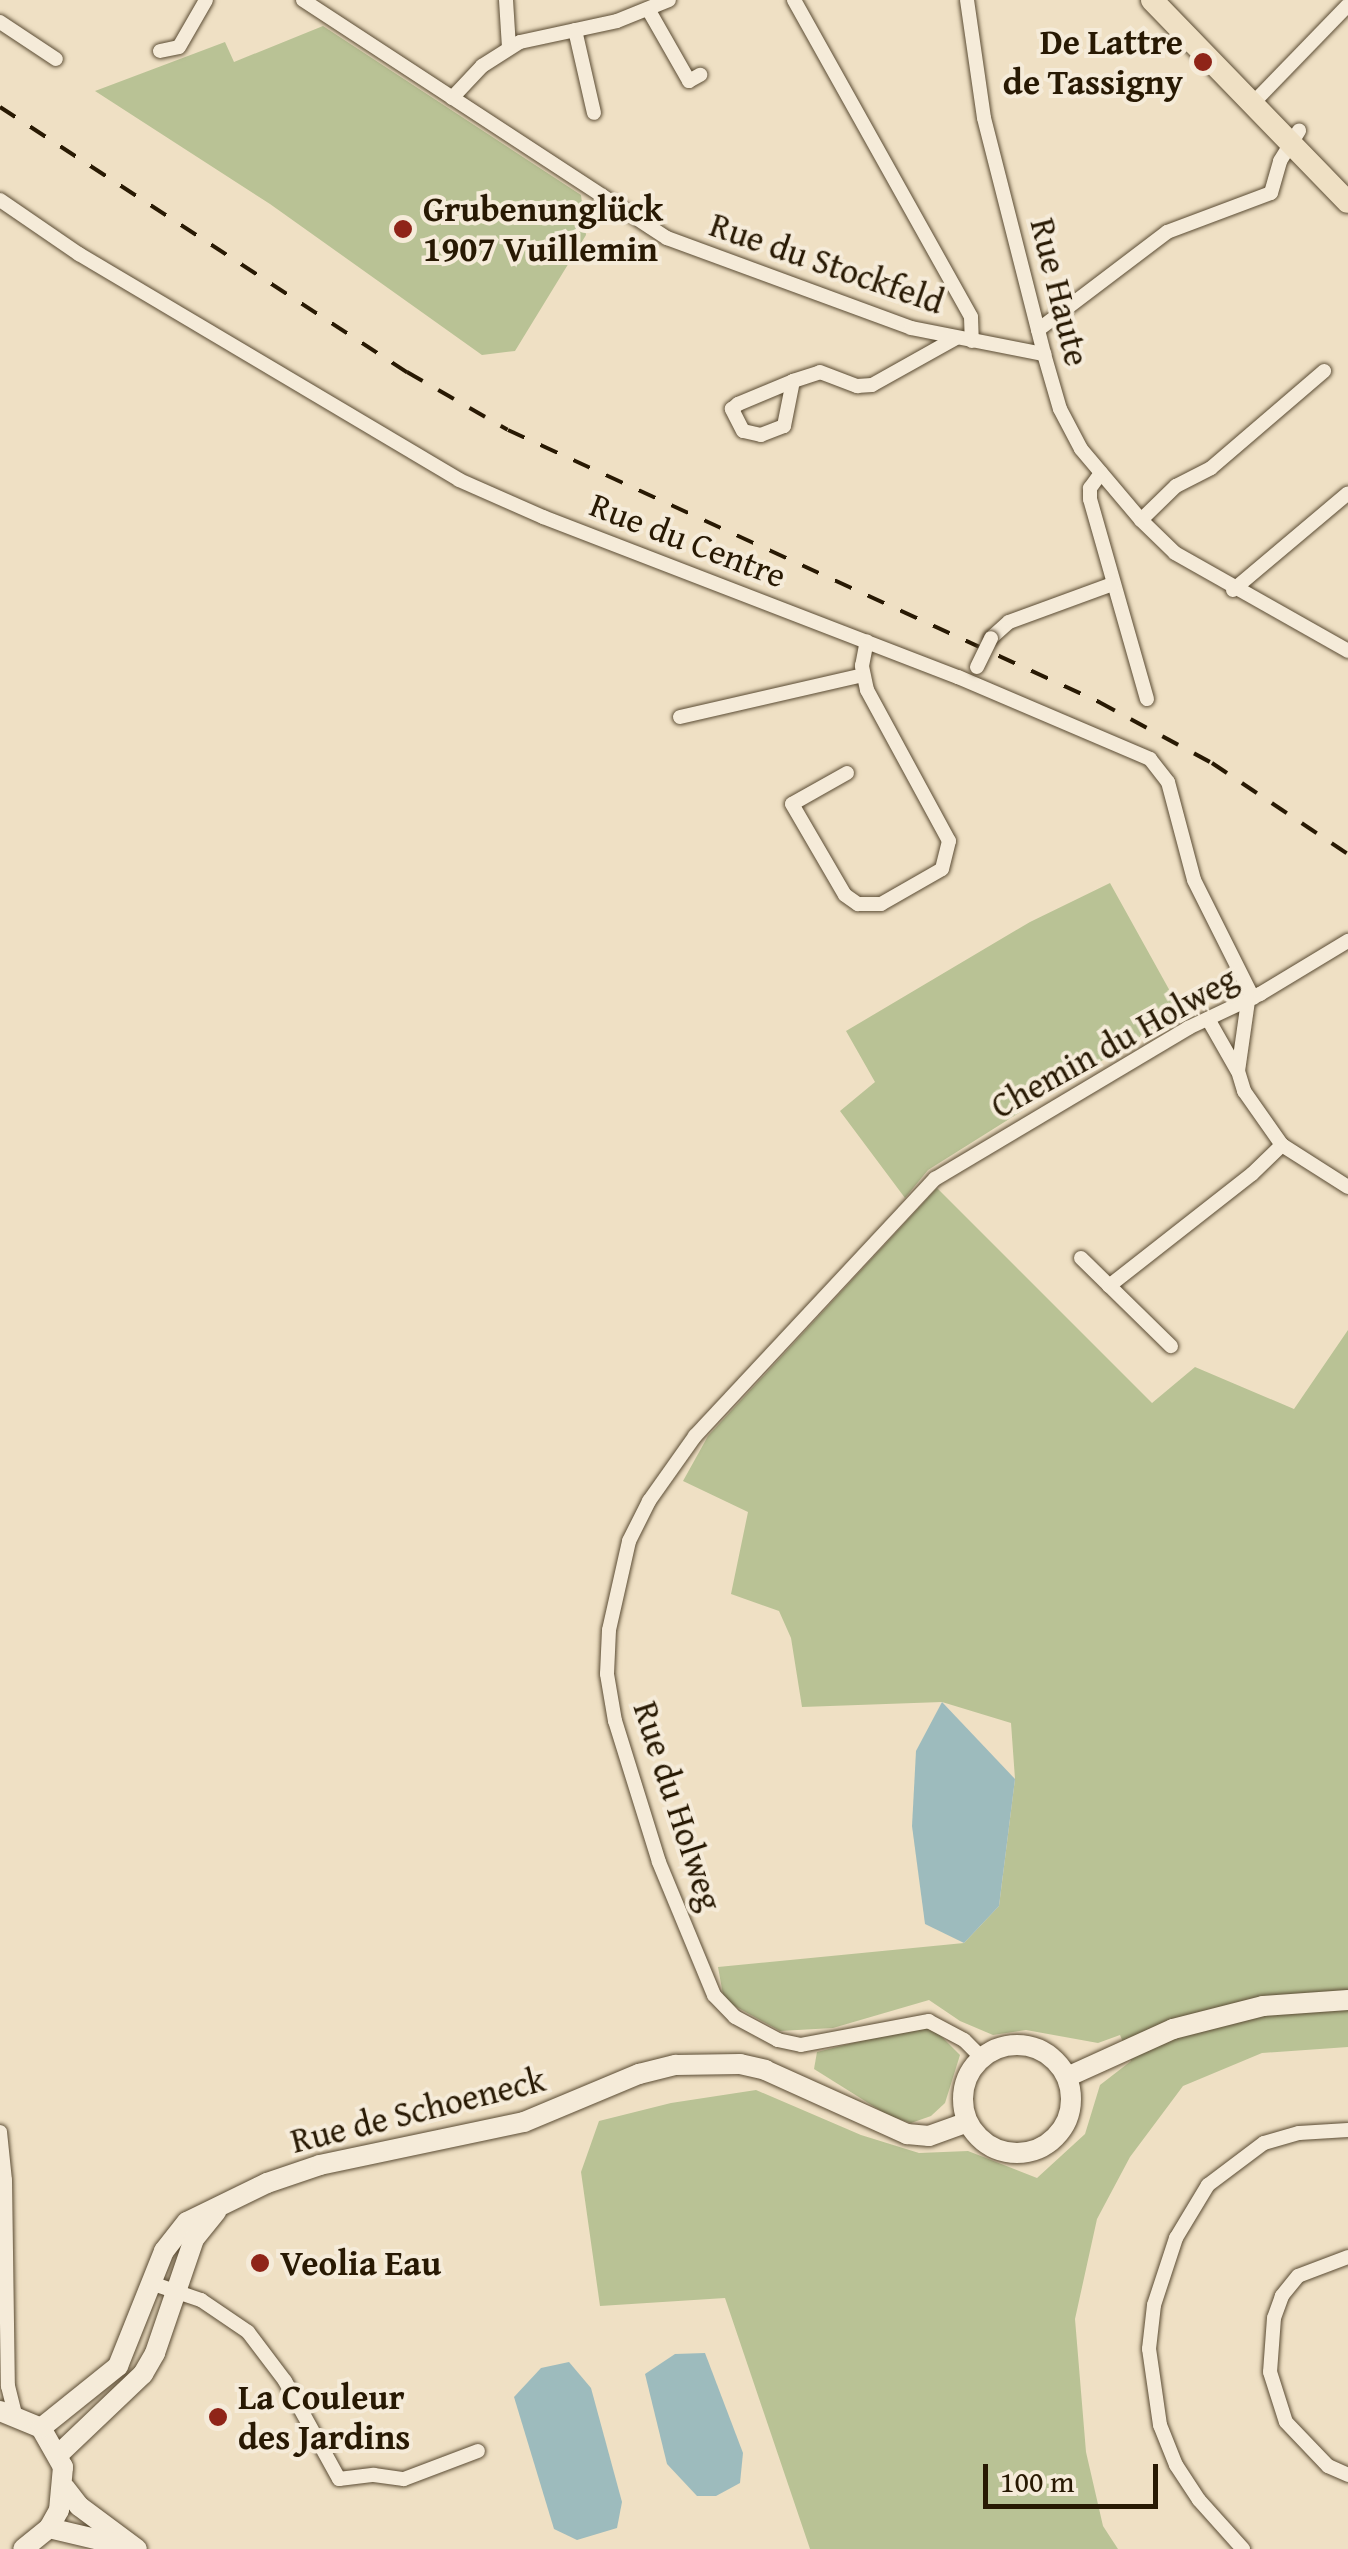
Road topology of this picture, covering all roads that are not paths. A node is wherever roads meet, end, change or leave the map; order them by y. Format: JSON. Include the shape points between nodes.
{"nodes":[{"id":1,"x":206,"y":0,"type":"edge"},
{"id":2,"x":303,"y":0,"type":"edge"},
{"id":3,"x":506,"y":0,"type":"edge"},
{"id":4,"x":669,"y":0,"type":"edge"},
{"id":5,"x":794,"y":0,"type":"edge"},
{"id":6,"x":968,"y":0,"type":"edge"},
{"id":7,"x":1167,"y":3,"type":"edge"},
{"id":8,"x":1348,"y":5,"type":"edge"},
{"id":9,"x":648,"y":9,"type":"junction"},
{"id":10,"x":0,"y":22,"type":"edge"},
{"id":11,"x":574,"y":30,"type":"junction"},
{"id":12,"x":509,"y":48,"type":"junction"},
{"id":13,"x":160,"y":51,"type":"dead end"},
{"id":14,"x":56,"y":59,"type":"dead end"},
{"id":15,"x":700,"y":74,"type":"dead end"},
{"id":16,"x":452,"y":98,"type":"junction"},
{"id":17,"x":1258,"y":98,"type":"junction"},
{"id":18,"x":594,"y":114,"type":"dead end"},
{"id":19,"x":1295,"y":136,"type":"junction"},
{"id":20,"x":1348,"y":180,"type":"edge"},
{"id":21,"x":0,"y":200,"type":"edge"},
{"id":22,"x":1348,"y":202,"type":"edge"},
{"id":23,"x":1038,"y":330,"type":"junction"},
{"id":24,"x":956,"y":338,"type":"junction"},
{"id":25,"x":972,"y":341,"type":"junction"},
{"id":26,"x":1044,"y":354,"type":"junction"},
{"id":27,"x":1324,"y":371,"type":"dead end"},
{"id":28,"x":793,"y":381,"type":"junction"},
{"id":29,"x":1100,"y":474,"type":"junction"},
{"id":30,"x":1348,"y":493,"type":"edge"},
{"id":31,"x":1140,"y":520,"type":"junction"},
{"id":32,"x":1113,"y":584,"type":"junction"},
{"id":33,"x":1234,"y":590,"type":"junction"},
{"id":34,"x":867,"y":641,"type":"junction"},
{"id":35,"x":1348,"y":651,"type":"edge"},
{"id":36,"x":863,"y":675,"type":"junction"},
{"id":37,"x":970,"y":684,"type":"junction"},
{"id":38,"x":1146,"y":700,"type":"dead end"},
{"id":39,"x":680,"y":717,"type":"dead end"},
{"id":40,"x":847,"y":773,"type":"dead end"},
{"id":41,"x":1348,"y":941,"type":"edge"},
{"id":42,"x":1250,"y":999,"type":"junction"},
{"id":43,"x":1208,"y":1018,"type":"junction"},
{"id":44,"x":1238,"y":1071,"type":"junction"},
{"id":45,"x":1282,"y":1145,"type":"junction"},
{"id":46,"x":1348,"y":1187,"type":"edge"},
{"id":47,"x":915,"y":1200,"type":"joint"},
{"id":48,"x":1081,"y":1258,"type":"dead end"},
{"id":49,"x":1109,"y":1286,"type":"junction"},
{"id":50,"x":1171,"y":1346,"type":"dead end"},
{"id":51,"x":1348,"y":2000,"type":"edge"},
{"id":52,"x":982,"y":2058,"type":"junction"},
{"id":53,"x":1067,"y":2078,"type":"junction"},
{"id":54,"x":968,"y":2122,"type":"junction"},
{"id":55,"x":1348,"y":2130,"type":"edge"},
{"id":56,"x":0,"y":2132,"type":"edge"},
{"id":57,"x":223,"y":2203,"type":"junction"},
{"id":58,"x":1348,"y":2257,"type":"edge"},
{"id":59,"x":152,"y":2283,"type":"junction"},
{"id":60,"x":175,"y":2292,"type":"junction"},
{"id":61,"x":8,"y":2413,"type":"edge"},
{"id":62,"x":41,"y":2428,"type":"junction"},
{"id":63,"x":478,"y":2450,"type":"dead end"},
{"id":64,"x":59,"y":2454,"type":"junction"},
{"id":65,"x":1348,"y":2475,"type":"edge"},
{"id":66,"x":64,"y":2488,"type":"junction"},
{"id":67,"x":49,"y":2528,"type":"junction"},
{"id":68,"x":22,"y":2549,"type":"edge"},
{"id":69,"x":137,"y":2549,"type":"edge"},
{"id":70,"x":1243,"y":2549,"type":"edge"}],
"edges":[{"from":1,"to":13,"type":"street","via":[[180,48]]},
{"from":2,"to":16,"type":"street","name":"Rue du Stockfeld"},
{"from":3,"to":12,"type":"street"},
{"from":4,"to":9,"type":"street"},
{"from":5,"to":25,"type":"street","via":[[971,317]]},
{"from":6,"to":23,"type":"street","name":"Rue Haute","via":[[984,118]]},
{"from":7,"to":17,"type":"main road"},
{"from":8,"to":17,"type":"street"},
{"from":9,"to":11,"type":"street"},
{"from":9,"to":15,"type":"street","via":[[689,81]]},
{"from":10,"to":14,"type":"street"},
{"from":11,"to":12,"type":"street"},
{"from":11,"to":18,"type":"street"},
{"from":12,"to":16,"type":"street"},
{"from":16,"to":24,"type":"street","name":"Rue du Stockfeld","via":[[667,238],[792,287]]},
{"from":17,"to":19,"type":"main road"},
{"from":19,"to":20,"type":"main road"},
{"from":19,"to":22,"type":"main road"},
{"from":19,"to":23,"type":"street","via":[[1271,193],[1168,232]]},
{"from":21,"to":34,"type":"street","name":"Rue du Centre","via":[[459,480]]},
{"from":23,"to":26,"type":"street","name":"Rue Haute"},
{"from":24,"to":25,"type":"street","name":"Rue du Stockfeld"},
{"from":24,"to":28,"type":"street","via":[[872,386],[827,371]]},
{"from":25,"to":26,"type":"street","name":"Rue du Stockfeld"},
{"from":26,"to":29,"type":"street","name":"Rue Haute","via":[[1060,408]]},
{"from":27,"to":31,"type":"street"},
{"from":28,"to":28,"type":"street","via":[[732,410],[743,432],[761,435],[784,426]]},
{"from":29,"to":31,"type":"street","name":"Rue Haute"},
{"from":29,"to":32,"type":"street","via":[[1090,498]]},
{"from":30,"to":33,"type":"street"},
{"from":31,"to":33,"type":"street","name":"Rue Haute","via":[[1175,553]]},
{"from":32,"to":37,"type":"street","bridge":true,"via":[[1008,622],[990,638]]},
{"from":32,"to":38,"type":"street"},
{"from":33,"to":35,"type":"street","name":"Rue Haute"},
{"from":34,"to":36,"type":"street"},
{"from":34,"to":37,"type":"street","name":"Rue du Centre"},
{"from":36,"to":39,"type":"street"},
{"from":36,"to":40,"type":"street","via":[[949,841],[942,869],[880,904],[858,904],[845,895],[792,804]]},
{"from":37,"to":42,"type":"street","name":"Rue du Centre","via":[[1138,752],[1160,769],[1198,892]]},
{"from":41,"to":42,"type":"street","name":"Chemin du Holweg"},
{"from":42,"to":43,"type":"street","name":"Chemin du Holweg"},
{"from":42,"to":44,"type":"street"},
{"from":43,"to":44,"type":"street"},
{"from":43,"to":47,"type":"street","name":"Chemin du Holweg","via":[[936,1179]]},
{"from":44,"to":45,"type":"street","via":[[1244,1091]]},
{"from":45,"to":46,"type":"street"},
{"from":45,"to":49,"type":"street"},
{"from":47,"to":52,"type":"street","name":"Rue du Holweg","via":[[674,1463],[628,1541],[607,1674],[619,1736],[660,1862],[714,1995],[735,2017],[801,2045],[928,2021]]},
{"from":48,"to":49,"type":"street"},
{"from":49,"to":50,"type":"street"},
{"from":51,"to":53,"type":"main road","via":[[1263,2006],[1173,2028]]},
{"from":52,"to":53,"type":"main road","via":[[1008,2046],[1032,2047],[1053,2058]]},
{"from":52,"to":54,"type":"main road","via":[[965,2085]]},
{"from":53,"to":54,"type":"main road","via":[[1071,2110],[1044,2147],[1002,2151]]},
{"from":54,"to":57,"type":"main road","name":"Rue de Schoeneck","via":[[929,2136],[908,2134],[766,2070],[676,2064],[508,2127],[320,2165]]},
{"from":55,"to":70,"type":"street","via":[[1264,2143],[1208,2185],[1176,2238],[1154,2305],[1149,2348],[1160,2424],[1198,2500]]},
{"from":56,"to":61,"type":"street"},
{"from":57,"to":59,"type":"main road","name":"Rue de Schoeneck","via":[[171,2238]]},
{"from":57,"to":60,"type":"main road","via":[[194,2239]]},
{"from":58,"to":65,"type":"street","via":[[1298,2276],[1282,2296],[1270,2372],[1286,2422],[1328,2466]]},
{"from":59,"to":60,"type":"street"},
{"from":59,"to":62,"type":"main road","name":"Rue de Schoeneck","via":[[118,2366]]},
{"from":60,"to":63,"type":"street","via":[[228,2316],[266,2352],[339,2479],[404,2479]]},
{"from":60,"to":64,"type":"main road","via":[[143,2374]]},
{"from":61,"to":62,"type":"main road"},
{"from":62,"to":64,"type":"main road"},
{"from":64,"to":66,"type":"main road"},
{"from":66,"to":67,"type":"main road"},
{"from":66,"to":69,"type":"main road"},
{"from":67,"to":68,"type":"main road"},
{"from":67,"to":69,"type":"main road"}]}
